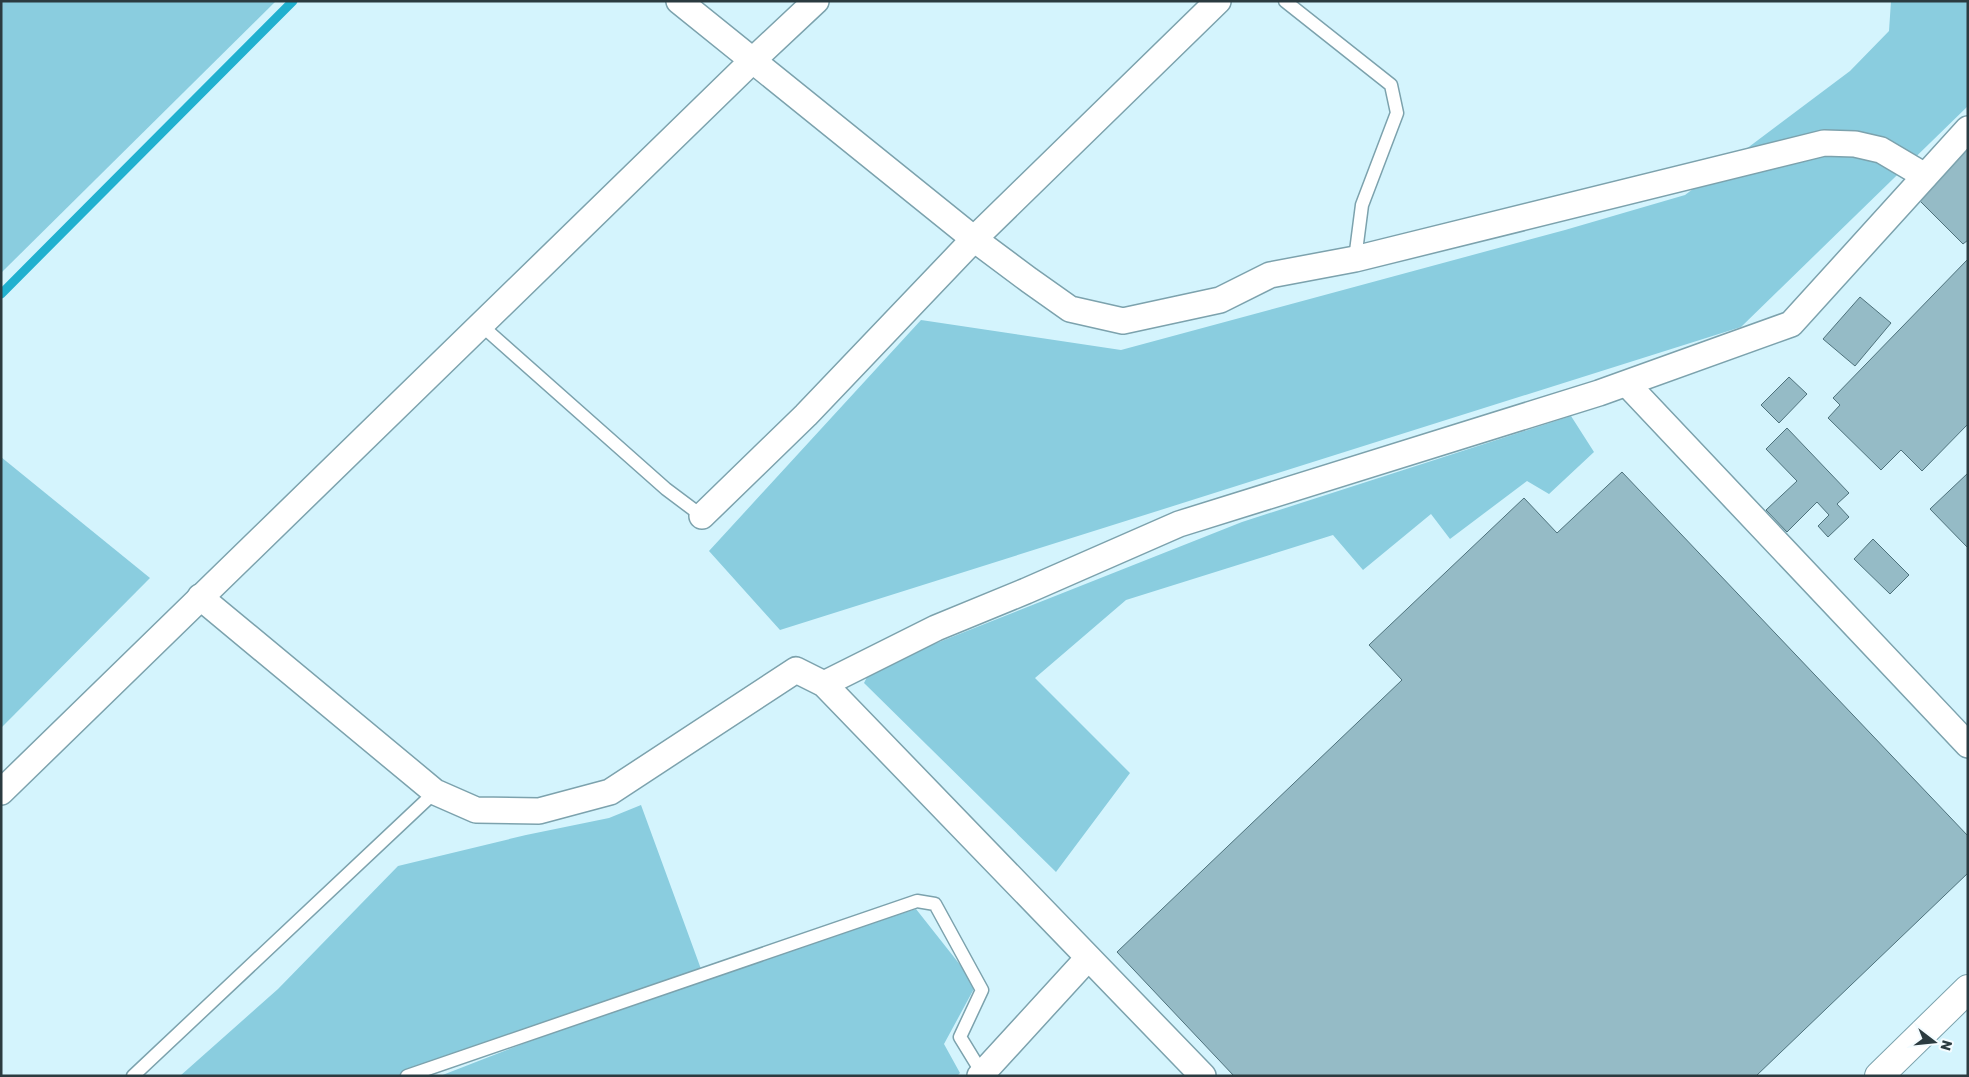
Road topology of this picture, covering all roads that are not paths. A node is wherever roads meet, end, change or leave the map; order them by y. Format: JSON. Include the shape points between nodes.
{"nodes":[{"id":1,"x":678,"y":1,"type":"edge"},
{"id":2,"x":816,"y":1,"type":"edge"},
{"id":3,"x":1218,"y":1,"type":"edge"},
{"id":4,"x":1285,"y":1,"type":"edge"},
{"id":5,"x":752,"y":61,"type":"junction"},
{"id":6,"x":1968,"y":129,"type":"edge"},
{"id":7,"x":1925,"y":176,"type":"junction"},
{"id":8,"x":974,"y":239,"type":"junction"},
{"id":9,"x":1355,"y":259,"type":"junction"},
{"id":10,"x":481,"y":325,"type":"junction"},
{"id":11,"x":1627,"y":384,"type":"junction"},
{"id":12,"x":702,"y":516,"type":"joint"},
{"id":13,"x":200,"y":597,"type":"junction"},
{"id":14,"x":824,"y":684,"type":"junction"},
{"id":15,"x":1968,"y":745,"type":"edge"},
{"id":16,"x":1,"y":792,"type":"edge"},
{"id":17,"x":435,"y":792,"type":"junction"},
{"id":18,"x":1088,"y":958,"type":"junction"},
{"id":19,"x":1968,"y":989,"type":"edge"},
{"id":20,"x":981,"y":1075,"type":"edge"},
{"id":21,"x":133,"y":1076,"type":"edge"},
{"id":22,"x":407,"y":1076,"type":"edge"},
{"id":23,"x":1203,"y":1076,"type":"edge"},
{"id":24,"x":1879,"y":1076,"type":"edge"}],
"edges":[{"from":1,"to":5,"type":"street"},
{"from":2,"to":5,"type":"street"},
{"from":3,"to":8,"type":"street"},
{"from":4,"to":9,"type":"lane","via":[[1390,85],[1397,113],[1362,205]]},
{"from":5,"to":8,"type":"street"},
{"from":5,"to":10,"type":"street"},
{"from":6,"to":7,"type":"street"},
{"from":7,"to":9,"type":"street","via":[[1881,150],[1855,144],[1824,143]]},
{"from":7,"to":11,"type":"street","via":[[1791,324]]},
{"from":8,"to":9,"type":"street","via":[[1070,309],[1122,321],[1220,300],[1270,275]]},
{"from":8,"to":12,"type":"street","via":[[806,415]]},
{"from":10,"to":12,"type":"lane","via":[[666,489]]},
{"from":10,"to":13,"type":"street"},
{"from":11,"to":14,"type":"street","via":[[1179,524],[936,628]]},
{"from":11,"to":15,"type":"street"},
{"from":13,"to":16,"type":"street"},
{"from":13,"to":17,"type":"street"},
{"from":14,"to":17,"type":"street","via":[[796,670],[610,792],[539,811],[476,810]]},
{"from":14,"to":18,"type":"street"},
{"from":17,"to":21,"type":"lane"},
{"from":18,"to":20,"type":"street"},
{"from":18,"to":23,"type":"street"},
{"from":19,"to":24,"type":"street"},
{"from":20,"to":22,"type":"lane","via":[[960,1037],[982,990],[935,904],[917,900]]}]}
